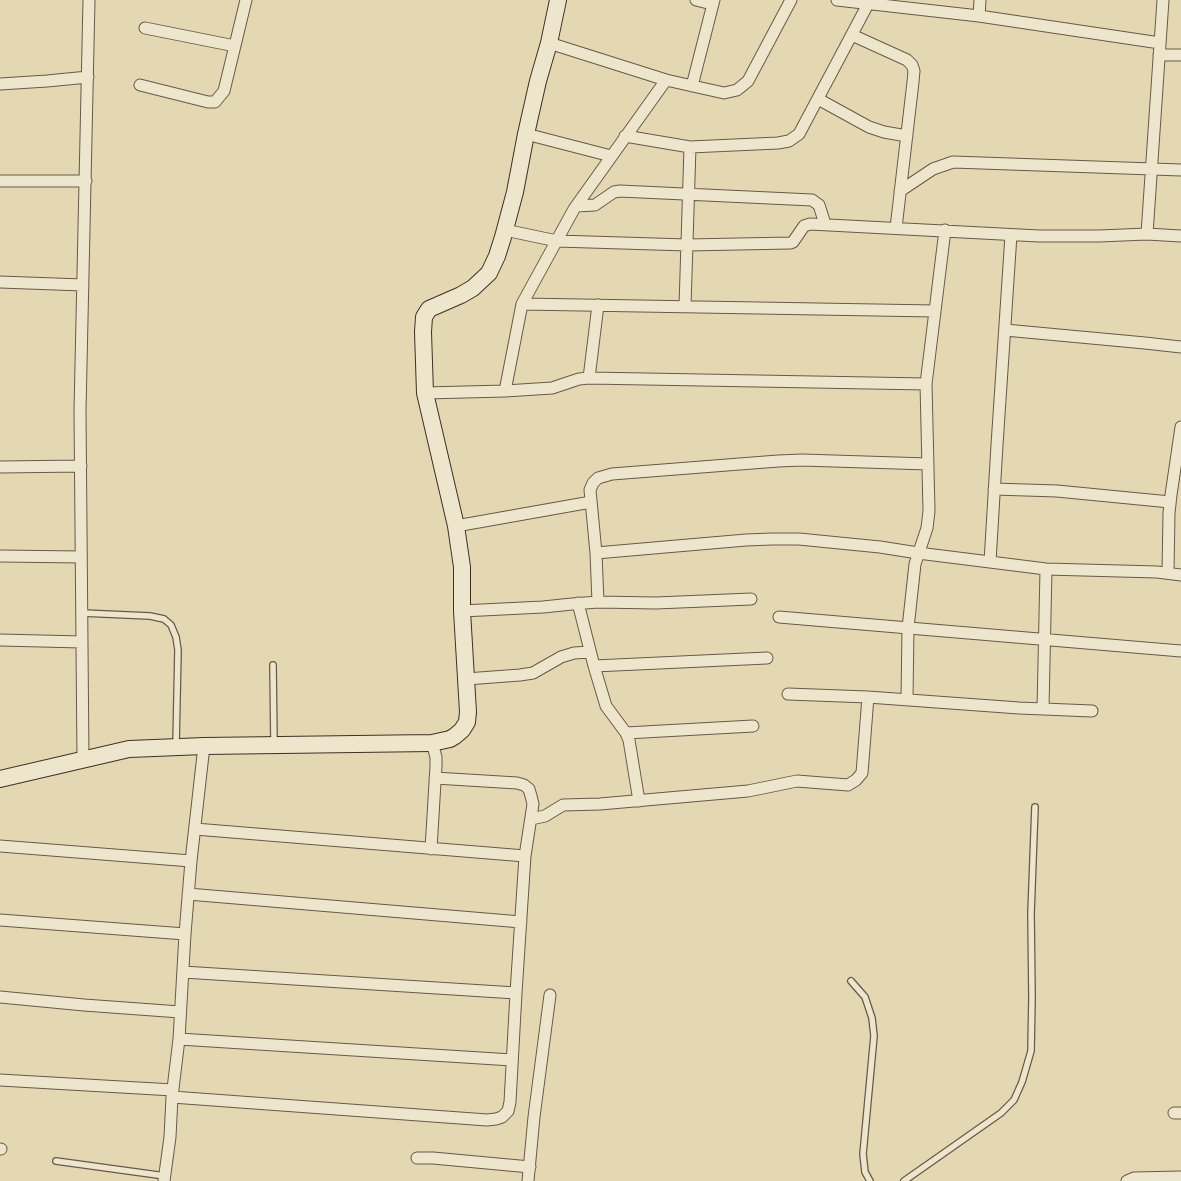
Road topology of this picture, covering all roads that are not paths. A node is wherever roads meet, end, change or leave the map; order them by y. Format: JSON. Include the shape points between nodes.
{"nodes":[{"id":1,"x":89,"y":0,"type":"edge"},
{"id":2,"x":246,"y":0,"type":"edge"},
{"id":3,"x":558,"y":0,"type":"edge"},
{"id":4,"x":696,"y":0,"type":"edge"},
{"id":5,"x":791,"y":0,"type":"edge"},
{"id":6,"x":837,"y":0,"type":"edge"},
{"id":7,"x":980,"y":0,"type":"edge"},
{"id":8,"x":1164,"y":0,"type":"edge"},
{"id":9,"x":713,"y":2,"type":"edge"},
{"id":10,"x":868,"y":4,"type":"junction"},
{"id":11,"x":978,"y":16,"type":"junction"},
{"id":12,"x":145,"y":28,"type":"dead end"},
{"id":13,"x":852,"y":35,"type":"junction"},
{"id":14,"x":549,"y":43,"type":"junction"},
{"id":15,"x":1160,"y":43,"type":"junction"},
{"id":16,"x":235,"y":46,"type":"junction"},
{"id":17,"x":1159,"y":55,"type":"junction"},
{"id":18,"x":1181,"y":55,"type":"edge"},
{"id":19,"x":88,"y":77,"type":"junction"},
{"id":20,"x":666,"y":80,"type":"junction"},
{"id":21,"x":0,"y":84,"type":"edge"},
{"id":22,"x":140,"y":85,"type":"dead end"},
{"id":23,"x":692,"y":86,"type":"junction"},
{"id":24,"x":818,"y":99,"type":"junction"},
{"id":25,"x":526,"y":134,"type":"junction"},
{"id":26,"x":625,"y":136,"type":"junction"},
{"id":27,"x":907,"y":136,"type":"junction"},
{"id":28,"x":690,"y":148,"type":"junction"},
{"id":29,"x":611,"y":156,"type":"junction"},
{"id":30,"x":1152,"y":169,"type":"junction"},
{"id":31,"x":1181,"y":170,"type":"edge"},
{"id":32,"x":0,"y":181,"type":"edge"},
{"id":33,"x":86,"y":181,"type":"junction"},
{"id":34,"x":900,"y":191,"type":"junction"},
{"id":35,"x":689,"y":194,"type":"junction"},
{"id":36,"x":577,"y":206,"type":"junction"},
{"id":37,"x":824,"y":224,"type":"junction"},
{"id":38,"x":896,"y":228,"type":"junction"},
{"id":39,"x":505,"y":230,"type":"junction"},
{"id":40,"x":945,"y":230,"type":"junction"},
{"id":41,"x":1011,"y":234,"type":"junction"},
{"id":42,"x":1147,"y":234,"type":"junction"},
{"id":43,"x":1181,"y":236,"type":"edge"},
{"id":44,"x":557,"y":241,"type":"junction"},
{"id":45,"x":687,"y":245,"type":"junction"},
{"id":46,"x":0,"y":282,"type":"edge"},
{"id":47,"x":83,"y":284,"type":"junction"},
{"id":48,"x":522,"y":304,"type":"junction"},
{"id":49,"x":598,"y":305,"type":"junction"},
{"id":50,"x":685,"y":306,"type":"junction"},
{"id":51,"x":935,"y":310,"type":"junction"},
{"id":52,"x":1005,"y":330,"type":"junction"},
{"id":53,"x":1181,"y":347,"type":"edge"},
{"id":54,"x":589,"y":378,"type":"junction"},
{"id":55,"x":926,"y":384,"type":"junction"},
{"id":56,"x":505,"y":391,"type":"junction"},
{"id":57,"x":425,"y":393,"type":"junction"},
{"id":58,"x":1181,"y":427,"type":"edge"},
{"id":59,"x":928,"y":464,"type":"junction"},
{"id":60,"x":81,"y":466,"type":"junction"},
{"id":61,"x":0,"y":467,"type":"edge"},
{"id":62,"x":994,"y":489,"type":"junction"},
{"id":63,"x":591,"y":502,"type":"junction"},
{"id":64,"x":1170,"y":502,"type":"junction"},
{"id":65,"x":456,"y":526,"type":"junction"},
{"id":66,"x":596,"y":553,"type":"junction"},
{"id":67,"x":918,"y":553,"type":"junction"},
{"id":68,"x":0,"y":556,"type":"edge"},
{"id":69,"x":81,"y":557,"type":"junction"},
{"id":70,"x":990,"y":562,"type":"junction"},
{"id":71,"x":1046,"y":569,"type":"junction"},
{"id":72,"x":1168,"y":573,"type":"junction"},
{"id":73,"x":1181,"y":575,"type":"edge"},
{"id":74,"x":751,"y":599,"type":"dead end"},
{"id":75,"x":598,"y":602,"type":"junction"},
{"id":76,"x":578,"y":603,"type":"junction"},
{"id":77,"x":462,"y":611,"type":"junction"},
{"id":78,"x":82,"y":614,"type":"junction"},
{"id":79,"x":779,"y":617,"type":"dead end"},
{"id":80,"x":908,"y":628,"type":"junction"},
{"id":81,"x":1044,"y":639,"type":"junction"},
{"id":82,"x":0,"y":640,"type":"edge"},
{"id":83,"x":82,"y":642,"type":"junction"},
{"id":84,"x":1181,"y":651,"type":"edge"},
{"id":85,"x":590,"y":652,"type":"junction"},
{"id":86,"x":767,"y":658,"type":"dead end"},
{"id":87,"x":273,"y":665,"type":"dead end"},
{"id":88,"x":594,"y":666,"type":"junction"},
{"id":89,"x":466,"y":679,"type":"junction"},
{"id":90,"x":788,"y":694,"type":"dead end"},
{"id":91,"x":868,"y":697,"type":"junction"},
{"id":92,"x":907,"y":700,"type":"junction"},
{"id":93,"x":1043,"y":709,"type":"junction"},
{"id":94,"x":1092,"y":711,"type":"dead end"},
{"id":95,"x":754,"y":726,"type":"dead end"},
{"id":96,"x":626,"y":732,"type":"junction"},
{"id":97,"x":432,"y":743,"type":"junction"},
{"id":98,"x":274,"y":745,"type":"junction"},
{"id":99,"x":204,"y":746,"type":"junction"},
{"id":100,"x":176,"y":748,"type":"junction"},
{"id":101,"x":82,"y":760,"type":"junction"},
{"id":102,"x":0,"y":778,"type":"edge"},
{"id":103,"x":435,"y":778,"type":"junction"},
{"id":104,"x":639,"y":800,"type":"junction"},
{"id":105,"x":1034,"y":807,"type":"dead end"},
{"id":106,"x":531,"y":819,"type":"junction"},
{"id":107,"x":194,"y":829,"type":"junction"},
{"id":108,"x":0,"y":846,"type":"edge"},
{"id":109,"x":431,"y":849,"type":"junction"},
{"id":110,"x":525,"y":856,"type":"junction"},
{"id":111,"x":191,"y":861,"type":"junction"},
{"id":112,"x":188,"y":894,"type":"junction"},
{"id":113,"x":0,"y":920,"type":"edge"},
{"id":114,"x":521,"y":922,"type":"junction"},
{"id":115,"x":185,"y":934,"type":"junction"},
{"id":116,"x":183,"y":972,"type":"junction"},
{"id":117,"x":852,"y":980,"type":"dead end"},
{"id":118,"x":516,"y":993,"type":"junction"},
{"id":119,"x":550,"y":995,"type":"dead end"},
{"id":120,"x":0,"y":997,"type":"edge"},
{"id":121,"x":180,"y":1012,"type":"junction"},
{"id":122,"x":178,"y":1039,"type":"junction"},
{"id":123,"x":512,"y":1060,"type":"junction"},
{"id":124,"x":0,"y":1080,"type":"edge"},
{"id":125,"x":173,"y":1093,"type":"junction"},
{"id":126,"x":417,"y":1158,"type":"dead end"},
{"id":127,"x":56,"y":1161,"type":"dead end"},
{"id":128,"x":530,"y":1167,"type":"junction"},
{"id":129,"x":1181,"y":1178,"type":"edge"},
{"id":130,"x":164,"y":1179,"type":"edge"},
{"id":131,"x":528,"y":1181,"type":"edge"},
{"id":132,"x":870,"y":1181,"type":"edge"},
{"id":133,"x":904,"y":1181,"type":"edge"},
{"id":134,"x":1127,"y":1181,"type":"edge"}],
"edges":[{"from":1,"to":19,"type":"street"},
{"from":2,"to":16,"type":"street"},
{"from":3,"to":14,"type":"street"},
{"from":4,"to":9,"type":"street"},
{"from":5,"to":23,"type":"street","via":[[748,81],[737,90],[724,93]]},
{"from":6,"to":10,"type":"street"},
{"from":7,"to":11,"type":"street"},
{"from":8,"to":15,"type":"street"},
{"from":9,"to":23,"type":"street"},
{"from":10,"to":11,"type":"street"},
{"from":10,"to":13,"type":"street"},
{"from":11,"to":15,"type":"street"},
{"from":12,"to":16,"type":"street"},
{"from":13,"to":24,"type":"street"},
{"from":13,"to":27,"type":"street","via":[[907,60],[912,66],[914,71]]},
{"from":14,"to":20,"type":"street"},
{"from":14,"to":25,"type":"street"},
{"from":15,"to":17,"type":"street"},
{"from":16,"to":22,"type":"street","via":[[224,91],[215,102]]},
{"from":17,"to":18,"type":"street"},
{"from":17,"to":30,"type":"street"},
{"from":19,"to":21,"type":"street"},
{"from":19,"to":33,"type":"street"},
{"from":20,"to":23,"type":"street"},
{"from":20,"to":26,"type":"street"},
{"from":24,"to":27,"type":"street","via":[[868,127]]},
{"from":24,"to":28,"type":"street","via":[[799,134],[789,141]]},
{"from":25,"to":29,"type":"street"},
{"from":25,"to":39,"type":"street"},
{"from":26,"to":28,"type":"street"},
{"from":26,"to":29,"type":"street"},
{"from":27,"to":34,"type":"street"},
{"from":28,"to":35,"type":"street"},
{"from":29,"to":36,"type":"street"},
{"from":30,"to":31,"type":"street"},
{"from":30,"to":34,"type":"street","via":[[953,162],[933,169]]},
{"from":30,"to":42,"type":"street"},
{"from":32,"to":33,"type":"street"},
{"from":33,"to":47,"type":"street"},
{"from":34,"to":38,"type":"street"},
{"from":35,"to":36,"type":"street","via":[[620,191],[614,192],[600,202]]},
{"from":35,"to":37,"type":"street","via":[[812,200],[819,205]]},
{"from":35,"to":45,"type":"street"},
{"from":36,"to":44,"type":"street"},
{"from":37,"to":38,"type":"street"},
{"from":37,"to":45,"type":"street","via":[[804,226],[790,243]]},
{"from":38,"to":40,"type":"street"},
{"from":39,"to":44,"type":"street"},
{"from":39,"to":57,"type":"street","via":[[489,273],[473,288],[428,309],[424,317]]},
{"from":40,"to":41,"type":"street"},
{"from":40,"to":51,"type":"street"},
{"from":41,"to":42,"type":"street"},
{"from":41,"to":52,"type":"street"},
{"from":42,"to":43,"type":"street"},
{"from":44,"to":45,"type":"street"},
{"from":44,"to":48,"type":"street"},
{"from":45,"to":50,"type":"street"},
{"from":46,"to":47,"type":"street"},
{"from":47,"to":60,"type":"street"},
{"from":48,"to":49,"type":"street"},
{"from":48,"to":56,"type":"street"},
{"from":49,"to":50,"type":"street"},
{"from":49,"to":54,"type":"street"},
{"from":50,"to":51,"type":"street"},
{"from":51,"to":55,"type":"street"},
{"from":52,"to":53,"type":"street"},
{"from":52,"to":62,"type":"street"},
{"from":54,"to":55,"type":"street"},
{"from":54,"to":56,"type":"street","via":[[552,388]]},
{"from":55,"to":59,"type":"street"},
{"from":56,"to":57,"type":"street"},
{"from":57,"to":65,"type":"street"},
{"from":58,"to":64,"type":"street"},
{"from":59,"to":63,"type":"street","via":[[802,460],[612,474],[598,478],[593,483],[590,490]]},
{"from":59,"to":67,"type":"street","via":[[927,528]]},
{"from":60,"to":61,"type":"street"},
{"from":60,"to":69,"type":"street"},
{"from":62,"to":64,"type":"street","via":[[1057,491]]},
{"from":62,"to":70,"type":"street"},
{"from":63,"to":65,"type":"street"},
{"from":63,"to":66,"type":"street"},
{"from":64,"to":72,"type":"street"},
{"from":65,"to":77,"type":"street","via":[[462,567]]},
{"from":66,"to":67,"type":"street","via":[[799,539]]},
{"from":66,"to":75,"type":"street"},
{"from":67,"to":70,"type":"street"},
{"from":67,"to":80,"type":"street"},
{"from":68,"to":69,"type":"street"},
{"from":69,"to":78,"type":"street"},
{"from":70,"to":71,"type":"street"},
{"from":71,"to":72,"type":"street"},
{"from":71,"to":81,"type":"street"},
{"from":72,"to":73,"type":"street"},
{"from":74,"to":75,"type":"street","via":[[656,603]]},
{"from":75,"to":76,"type":"street"},
{"from":76,"to":77,"type":"street"},
{"from":76,"to":85,"type":"street"},
{"from":77,"to":89,"type":"street"},
{"from":78,"to":83,"type":"street"},
{"from":78,"to":100,"type":"lane","via":[[150,616],[164,619],[171,625],[178,650]]},
{"from":79,"to":80,"type":"street"},
{"from":80,"to":81,"type":"street"},
{"from":80,"to":92,"type":"street"},
{"from":81,"to":84,"type":"street"},
{"from":81,"to":93,"type":"street"},
{"from":82,"to":83,"type":"street"},
{"from":83,"to":101,"type":"street"},
{"from":85,"to":88,"type":"street"},
{"from":85,"to":89,"type":"street","via":[[561,657],[532,673]]},
{"from":86,"to":88,"type":"street"},
{"from":87,"to":98,"type":"lane"},
{"from":88,"to":96,"type":"street","via":[[606,706]]},
{"from":89,"to":97,"type":"street","via":[[467,722],[450,740]]},
{"from":90,"to":91,"type":"street"},
{"from":91,"to":92,"type":"street"},
{"from":91,"to":104,"type":"street","via":[[862,773],[848,784],[797,782],[748,791]]},
{"from":92,"to":93,"type":"street"},
{"from":93,"to":94,"type":"street"},
{"from":95,"to":96,"type":"street"},
{"from":96,"to":104,"type":"street"},
{"from":97,"to":98,"type":"street"},
{"from":97,"to":103,"type":"street","via":[[436,757]]},
{"from":98,"to":99,"type":"street"},
{"from":99,"to":100,"type":"street"},
{"from":99,"to":107,"type":"street"},
{"from":100,"to":101,"type":"street","via":[[129,749]]},
{"from":101,"to":102,"type":"street"},
{"from":103,"to":106,"type":"street","via":[[524,785],[529,789],[533,804]]},
{"from":103,"to":109,"type":"street"},
{"from":104,"to":106,"type":"street","via":[[563,805],[545,816]]},
{"from":105,"to":133,"type":"lane","via":[[1031,1052],[1022,1082],[1014,1100],[1001,1113]]},
{"from":106,"to":110,"type":"street"},
{"from":107,"to":109,"type":"street"},
{"from":107,"to":111,"type":"street"},
{"from":108,"to":111,"type":"street"},
{"from":109,"to":110,"type":"street"},
{"from":110,"to":114,"type":"street"},
{"from":111,"to":112,"type":"street"},
{"from":112,"to":114,"type":"street"},
{"from":112,"to":115,"type":"street"},
{"from":113,"to":115,"type":"street"},
{"from":114,"to":118,"type":"street"},
{"from":115,"to":116,"type":"street"},
{"from":116,"to":118,"type":"street"},
{"from":116,"to":121,"type":"street"},
{"from":117,"to":132,"type":"lane","via":[[865,997],[873,1024],[863,1154],[865,1172]]},
{"from":118,"to":123,"type":"street"},
{"from":119,"to":128,"type":"street"},
{"from":120,"to":121,"type":"street"},
{"from":121,"to":122,"type":"street"},
{"from":122,"to":123,"type":"street"},
{"from":122,"to":125,"type":"street"},
{"from":123,"to":125,"type":"street","via":[[508,1111],[496,1119]]},
{"from":124,"to":125,"type":"street"},
{"from":125,"to":130,"type":"street"},
{"from":126,"to":128,"type":"street"},
{"from":127,"to":130,"type":"lane"},
{"from":128,"to":131,"type":"street"},
{"from":129,"to":134,"type":"street","via":[[1134,1178]]}]}
